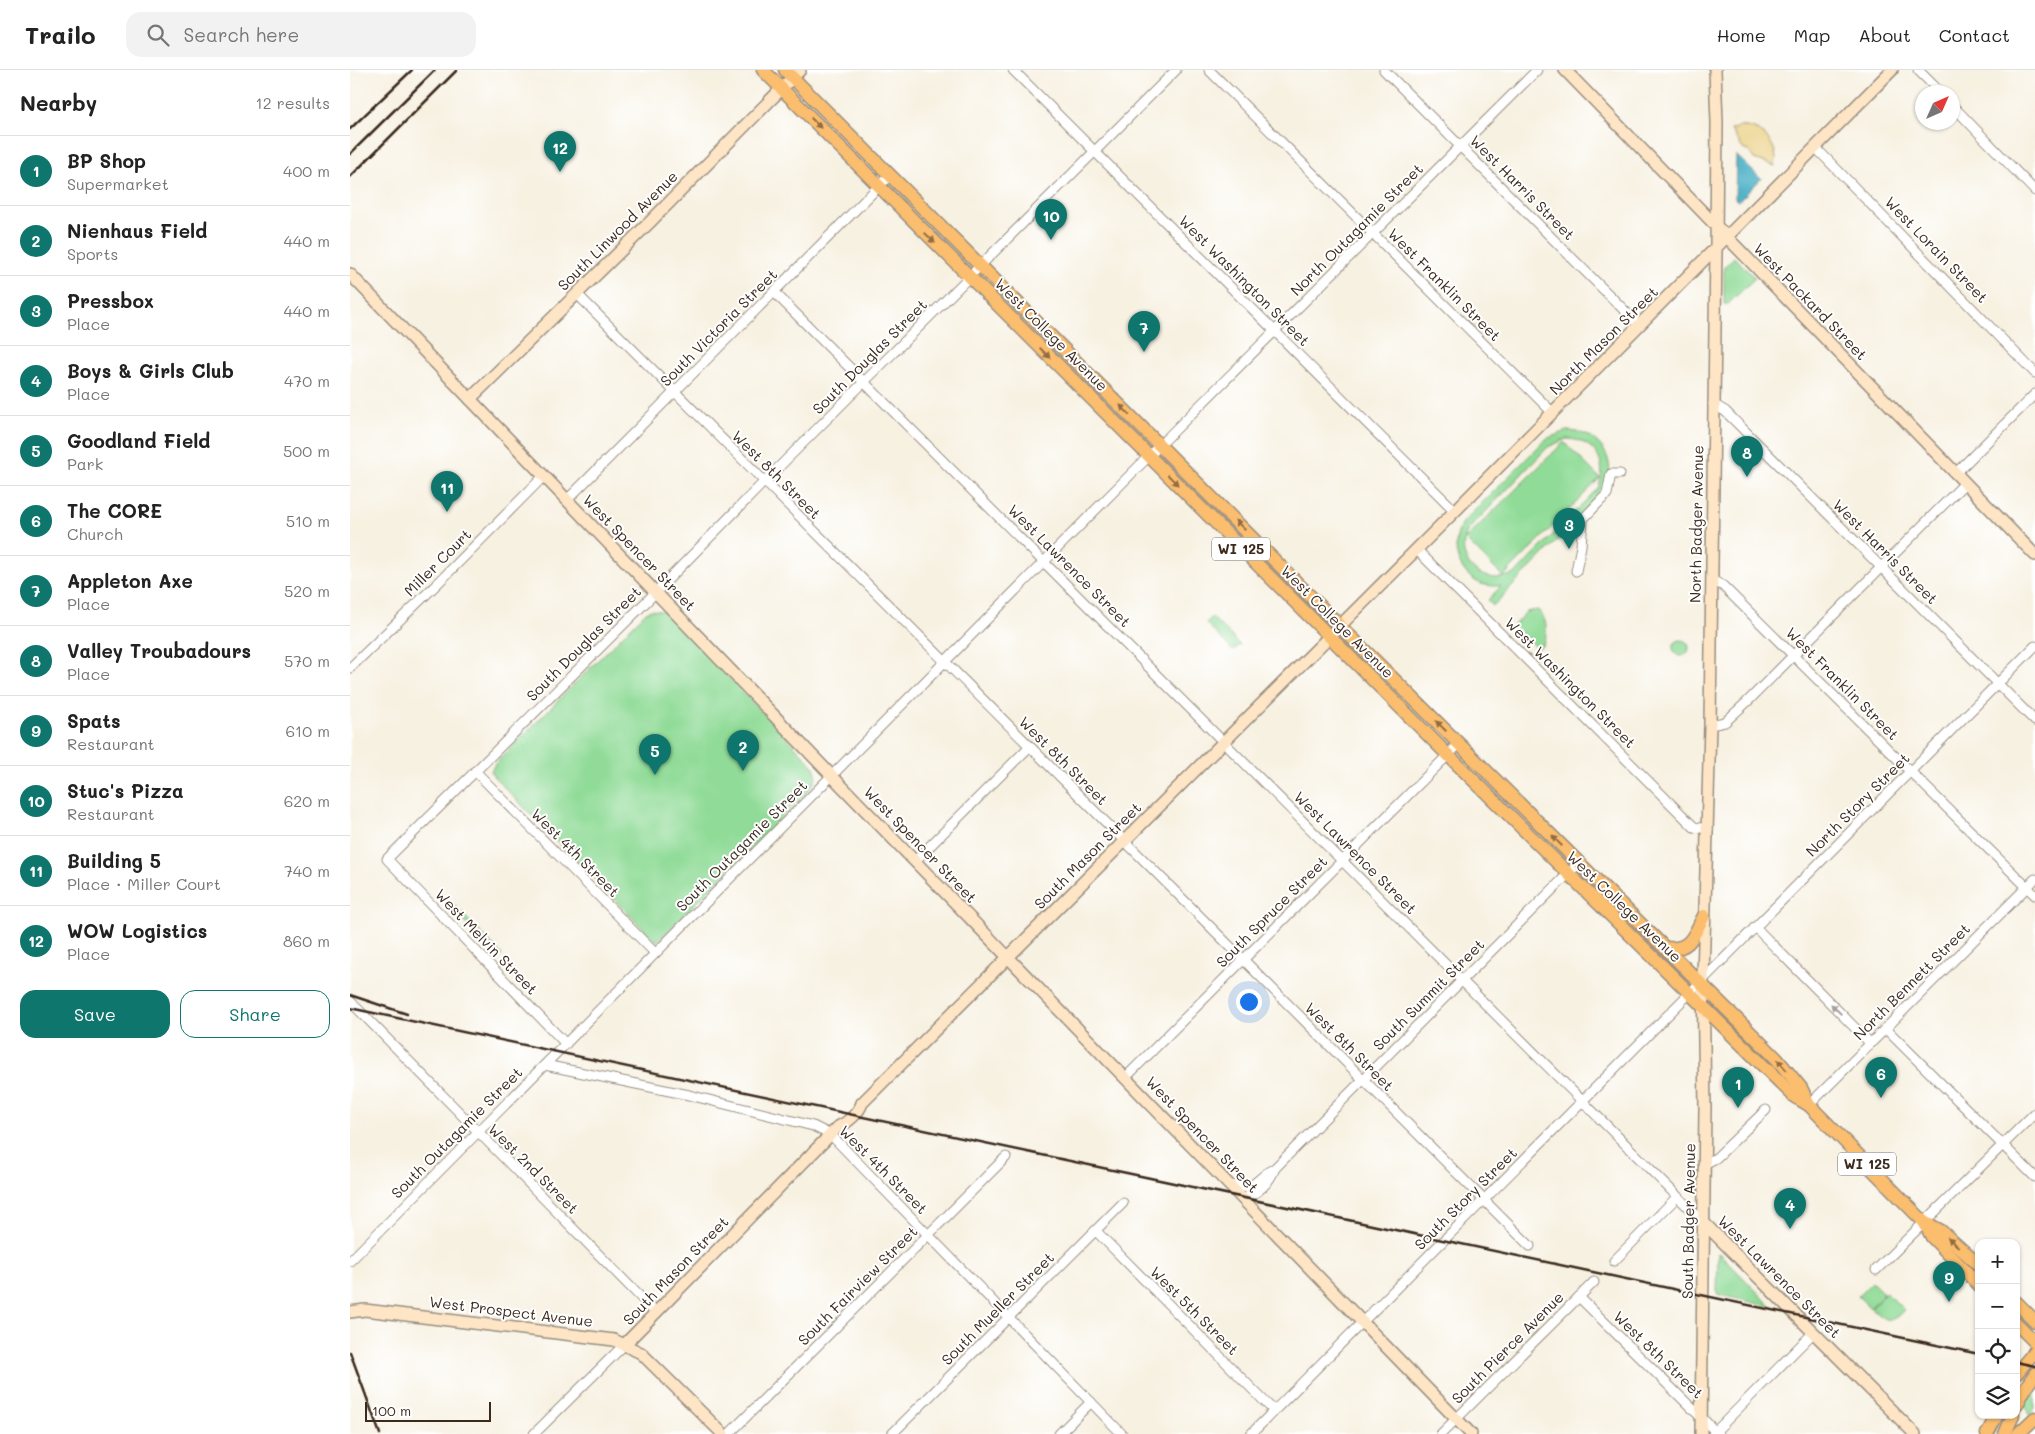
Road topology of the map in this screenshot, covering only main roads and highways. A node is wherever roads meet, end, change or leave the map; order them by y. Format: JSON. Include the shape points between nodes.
{"nodes":[{"id":1,"x":763,"y":70,"type":"edge"},
{"id":2,"x":1565,"y":70,"type":"edge"},
{"id":3,"x":1715,"y":70,"type":"edge"},
{"id":4,"x":1892,"y":70,"type":"edge"},
{"id":5,"x":789,"y":78,"type":"edge"},
{"id":6,"x":836,"y":144,"type":"junction"},
{"id":7,"x":865,"y":151,"type":"junction"},
{"id":8,"x":1715,"y":225,"type":"junction"},
{"id":9,"x":1726,"y":238,"type":"junction"},
{"id":10,"x":1716,"y":248,"type":"junction"},
{"id":11,"x":350,"y":274,"type":"edge"},
{"id":12,"x":470,"y":399,"type":"junction"},
{"id":13,"x":1154,"y":451,"type":"junction"},
{"id":14,"x":2035,"y":555,"type":"edge"},
{"id":15,"x":1335,"y":631,"type":"junction"},
{"id":16,"x":1704,"y":916,"type":"junction"},
{"id":17,"x":1667,"y":948,"type":"junction"},
{"id":18,"x":1009,"y":958,"type":"junction"},
{"id":19,"x":1702,"y":982,"type":"junction"},
{"id":20,"x":1703,"y":1008,"type":"junction"},
{"id":21,"x":1809,"y":1105,"type":"junction"},
{"id":22,"x":1703,"y":1222,"type":"junction"},
{"id":23,"x":1924,"y":1222,"type":"junction"},
{"id":24,"x":1975,"y":1261,"type":"edge"},
{"id":25,"x":1978,"y":1284,"type":"edge"},
{"id":26,"x":2020,"y":1306,"type":"edge"},
{"id":27,"x":350,"y":1312,"type":"edge"},
{"id":28,"x":2035,"y":1320,"type":"edge"},
{"id":29,"x":2020,"y":1327,"type":"edge"},
{"id":30,"x":2035,"y":1342,"type":"edge"},
{"id":31,"x":625,"y":1344,"type":"junction"},
{"id":32,"x":2035,"y":1351,"type":"edge"},
{"id":33,"x":2020,"y":1369,"type":"edge"},
{"id":34,"x":2035,"y":1374,"type":"edge"},
{"id":35,"x":2020,"y":1398,"type":"edge"},
{"id":36,"x":2035,"y":1418,"type":"edge"},
{"id":37,"x":1994,"y":1419,"type":"edge"},
{"id":38,"x":2011,"y":1419,"type":"edge"},
{"id":39,"x":723,"y":1434,"type":"edge"},
{"id":40,"x":1471,"y":1434,"type":"edge"},
{"id":41,"x":1700,"y":1434,"type":"edge"},
{"id":42,"x":1915,"y":1434,"type":"edge"},
{"id":43,"x":1986,"y":1434,"type":"edge"},
{"id":44,"x":2005,"y":1434,"type":"edge"},
{"id":45,"x":2018,"y":1434,"type":"edge"}],
"edges":[{"from":1,"to":5,"type":"main road","name":"West College Avenue","number":"WI 125"},
{"from":2,"to":8,"type":"main road","name":"West Packard Street"},
{"from":3,"to":8,"type":"main road","name":"North Badger Avenue"},
{"from":4,"to":9,"type":"main road","name":"North Mason Street"},
{"from":5,"to":6,"type":"main road","name":"West College Avenue","number":"WI 125","one_way":true},
{"from":5,"to":7,"type":"main road","name":"West College Avenue","number":"WI 125"},
{"from":5,"to":12,"type":"main road","name":"South Linwood Avenue"},
{"from":6,"to":7,"type":"main road","via":[[843,142]]},
{"from":6,"to":13,"type":"main road","name":"West College Avenue","number":"WI 125","one_way":true,"via":[[969,277]]},
{"from":13,"to":7,"type":"main road","name":"West College Avenue","number":"WI 125","one_way":true,"via":[[980,265]]},
{"from":8,"to":9,"type":"main road","name":"West Packard Street"},
{"from":8,"to":10,"type":"main road","name":"North Badger Avenue"},
{"from":9,"to":10,"type":"main road","name":"North Mason Street"},
{"from":9,"to":14,"type":"main road","name":"West Packard Street"},
{"from":10,"to":15,"type":"main road","name":"North Mason Street"},
{"from":10,"to":16,"type":"main road","name":"North Badger Avenue","via":[[1710,725]]},
{"from":11,"to":12,"type":"main road","name":"West Spencer Street"},
{"from":12,"to":18,"type":"main road","name":"West Spencer Street"},
{"from":13,"to":15,"type":"main road","name":"West College Avenue","number":"WI 125"},
{"from":17,"to":15,"type":"main road","name":"West College Avenue","number":"WI 125","one_way":true,"via":[[1459,744]]},
{"from":15,"to":18,"type":"main road","name":"South Mason Street"},
{"from":15,"to":20,"type":"main road","name":"West College Avenue","number":"WI 125","via":[[1448,755]]},
{"from":16,"to":17,"type":"main road","via":[[1688,944]]},
{"from":16,"to":19,"type":"main road","name":"North Badger Avenue"},
{"from":17,"to":19,"type":"main road","name":"West College Avenue","number":"WI 125"},
{"from":18,"to":31,"type":"main road","name":"South Mason Street","via":[[862,1103],[855,1104],[840,1119],[834,1131]]},
{"from":18,"to":40,"type":"main road","name":"West Spencer Street"},
{"from":19,"to":20,"type":"main road","name":"South Badger Avenue"},
{"from":21,"to":19,"type":"main road","name":"West College Avenue","number":"WI 125","one_way":true,"via":[[1801,1088],[1777,1059]]},
{"from":20,"to":21,"type":"main road","name":"West College Avenue","number":"WI 125","via":[[1794,1097]]},
{"from":20,"to":22,"type":"main road","name":"South Badger Avenue"},
{"from":21,"to":23,"type":"main road","name":"West College Avenue","number":"WI 125"},
{"from":22,"to":41,"type":"main road","name":"South Badger Avenue"},
{"from":22,"to":42,"type":"main road","name":"West Lawrence Street"},
{"from":24,"to":23,"type":"main road","name":"West College Avenue","number":"WI 125","one_way":true,"via":[[1941,1231]]},
{"from":23,"to":25,"type":"main road","name":"West College Avenue","number":"WI 125","via":[[1932,1237]]},
{"from":26,"to":28,"type":"main road"},
{"from":27,"to":31,"type":"main road","name":"West Prospect Avenue","via":[[365,1310],[614,1340]]},
{"from":29,"to":30,"type":"main road"},
{"from":31,"to":39,"type":"main road","name":"West Prospect Avenue","via":[[641,1353]]},
{"from":32,"to":33,"type":"main road"},
{"from":34,"to":35,"type":"main road"},
{"from":36,"to":45,"type":"main road"},
{"from":37,"to":43,"type":"main road"},
{"from":38,"to":44,"type":"main road"}]}
